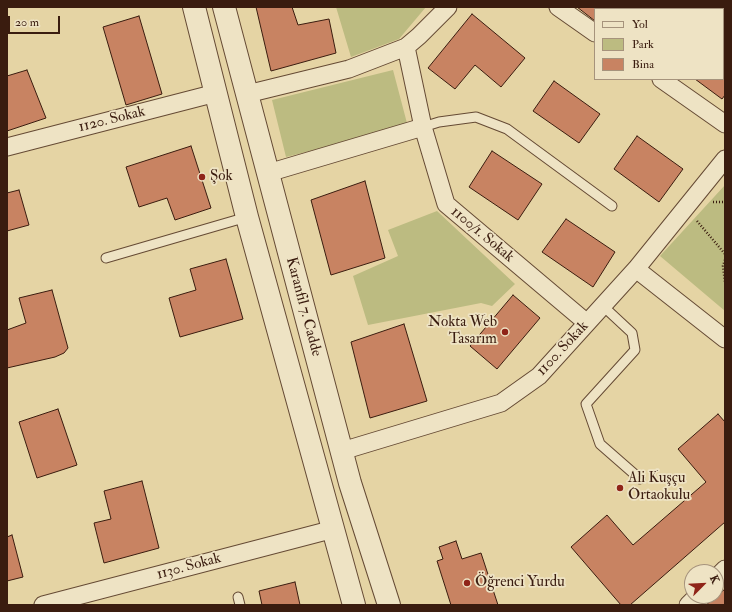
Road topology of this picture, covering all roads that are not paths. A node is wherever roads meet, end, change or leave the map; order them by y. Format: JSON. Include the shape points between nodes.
{"nodes":[{"id":1,"x":194,"y":7,"type":"edge"},
{"id":2,"x":224,"y":7,"type":"edge"},
{"id":3,"x":448,"y":7,"type":"edge"},
{"id":4,"x":558,"y":7,"type":"edge"},
{"id":5,"x":594,"y":32,"type":"edge"},
{"id":6,"x":406,"y":47,"type":"junction"},
{"id":7,"x":662,"y":80,"type":"edge"},
{"id":8,"x":216,"y":93,"type":"junction"},
{"id":9,"x":247,"y":94,"type":"junction"},
{"id":10,"x":725,"y":124,"type":"edge"},
{"id":11,"x":423,"y":127,"type":"junction"},
{"id":12,"x":7,"y":147,"type":"edge"},
{"id":13,"x":725,"y":159,"type":"edge"},
{"id":14,"x":268,"y":173,"type":"junction"},
{"id":15,"x":612,"y":206,"type":"dead end"},
{"id":16,"x":247,"y":217,"type":"junction"},
{"id":17,"x":106,"y":258,"type":"dead end"},
{"id":18,"x":636,"y":270,"type":"junction"},
{"id":19,"x":602,"y":306,"type":"junction"},
{"id":20,"x":587,"y":323,"type":"junction"},
{"id":21,"x":725,"y":339,"type":"edge"},
{"id":22,"x":342,"y":451,"type":"junction"},
{"id":23,"x":640,"y":479,"type":"dead end"},
{"id":24,"x":334,"y":530,"type":"junction"},
{"id":25,"x":83,"y":600,"type":"edge"},
{"id":26,"x":43,"y":605,"type":"edge"},
{"id":27,"x":354,"y":605,"type":"edge"},
{"id":28,"x":389,"y":605,"type":"edge"}],
"edges":[{"from":1,"to":8,"type":"street","name":"Karanfil 7. Cadde"},
{"from":2,"to":9,"type":"street","name":"Karanfil 7. Cadde"},
{"from":3,"to":6,"type":"street"},
{"from":4,"to":5,"type":"street"},
{"from":6,"to":9,"type":"street","via":[[348,69]]},
{"from":6,"to":11,"type":"street","name":"1100/1. Sokak"},
{"from":7,"to":10,"type":"street"},
{"from":8,"to":12,"type":"street","name":"1120. Sokak"},
{"from":8,"to":16,"type":"street","name":"Karanfil 7. Cadde"},
{"from":9,"to":14,"type":"street","name":"Karanfil 7. Cadde"},
{"from":11,"to":14,"type":"street"},
{"from":11,"to":15,"type":"lane","via":[[476,117],[507,129]]},
{"from":11,"to":20,"type":"street","name":"1100/1. Sokak","via":[[446,204]]},
{"from":13,"to":18,"type":"street","name":"1100. Sokak"},
{"from":14,"to":22,"type":"street","name":"Karanfil 7. Cadde"},
{"from":16,"to":17,"type":"lane"},
{"from":16,"to":24,"type":"street","name":"Karanfil 7. Cadde"},
{"from":18,"to":19,"type":"street","name":"1100. Sokak"},
{"from":18,"to":21,"type":"street"},
{"from":19,"to":20,"type":"street","name":"1100. Sokak"},
{"from":19,"to":23,"type":"lane","via":[[632,333],[635,350],[586,404],[600,444]]},
{"from":20,"to":22,"type":"street","name":"1100. Sokak","via":[[539,376],[501,404]]},
{"from":22,"to":28,"type":"street","name":"Karanfil 7. Cadde"},
{"from":24,"to":25,"type":"street","name":"1130. Sokak"},
{"from":24,"to":27,"type":"street","name":"Karanfil 7. Cadde"},
{"from":25,"to":26,"type":"street","name":"1130. Sokak"}]}
